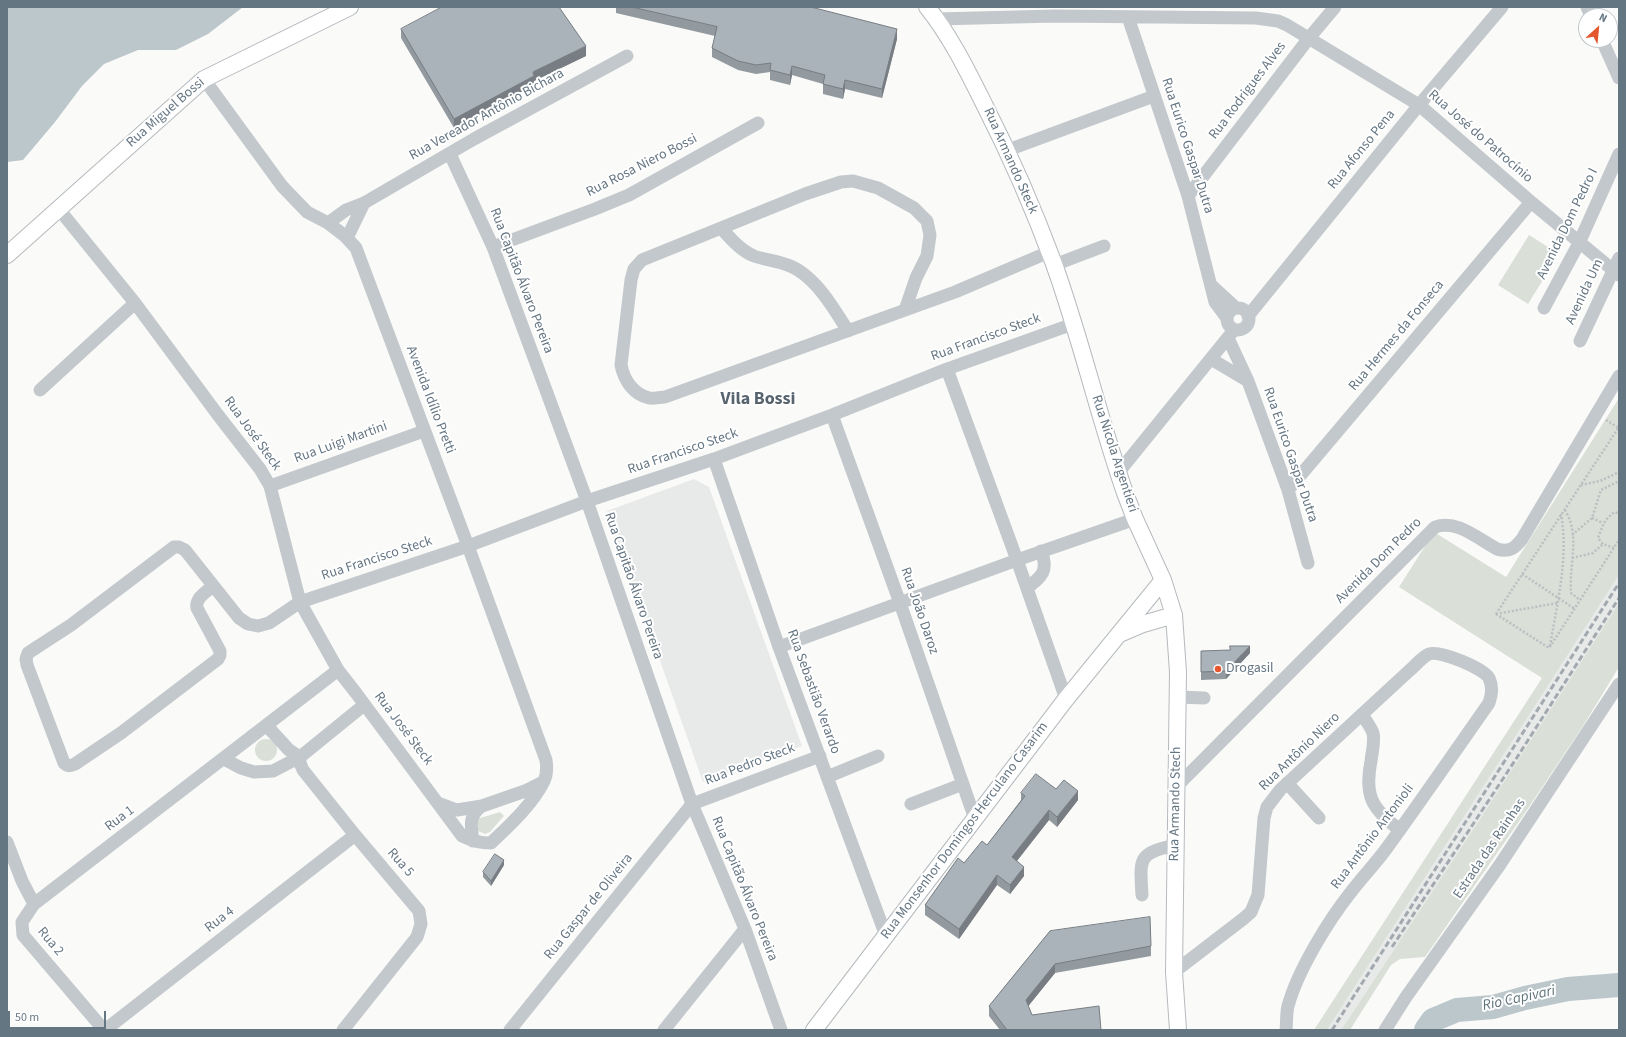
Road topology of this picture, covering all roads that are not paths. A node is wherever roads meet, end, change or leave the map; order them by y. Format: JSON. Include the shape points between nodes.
{"nodes":[{"id":1,"x":350,"y":7,"type":"edge"},
{"id":2,"x":1335,"y":7,"type":"edge"},
{"id":3,"x":1502,"y":7,"type":"edge"},
{"id":4,"x":932,"y":13,"type":"edge"},
{"id":5,"x":1128,"y":17,"type":"junction"},
{"id":6,"x":1309,"y":38,"type":"junction"},
{"id":7,"x":1606,"y":48,"type":"edge"},
{"id":8,"x":627,"y":56,"type":"dead end"},
{"id":9,"x":1619,"y":78,"type":"edge"},
{"id":10,"x":204,"y":79,"type":"junction"},
{"id":11,"x":1154,"y":96,"type":"junction"},
{"id":12,"x":1419,"y":105,"type":"junction"},
{"id":13,"x":758,"y":122,"type":"dead end"},
{"id":14,"x":1008,"y":150,"type":"junction"},
{"id":15,"x":450,"y":154,"type":"junction"},
{"id":16,"x":1619,"y":154,"type":"edge"},
{"id":17,"x":1188,"y":196,"type":"junction"},
{"id":18,"x":1531,"y":202,"type":"junction"},
{"id":19,"x":364,"y":203,"type":"junction"},
{"id":20,"x":58,"y":208,"type":"junction"},
{"id":21,"x":328,"y":223,"type":"junction"},
{"id":22,"x":721,"y":228,"type":"junction"},
{"id":23,"x":347,"y":238,"type":"junction"},
{"id":24,"x":1579,"y":243,"type":"junction"},
{"id":25,"x":1104,"y":246,"type":"dead end"},
{"id":26,"x":493,"y":247,"type":"junction"},
{"id":27,"x":7,"y":255,"type":"edge"},
{"id":28,"x":1051,"y":258,"type":"junction"},
{"id":29,"x":1619,"y":258,"type":"edge"},
{"id":30,"x":1616,"y":272,"type":"edge"},
{"id":31,"x":1211,"y":285,"type":"junction"},
{"id":32,"x":136,"y":303,"type":"junction"},
{"id":33,"x":1236,"y":308,"type":"junction"},
{"id":34,"x":1544,"y":308,"type":"dead end"},
{"id":35,"x":905,"y":310,"type":"junction"},
{"id":36,"x":1248,"y":316,"type":"junction"},
{"id":37,"x":1227,"y":318,"type":"junction"},
{"id":38,"x":1073,"y":324,"type":"junction"},
{"id":39,"x":848,"y":331,"type":"junction"},
{"id":40,"x":1231,"y":334,"type":"junction"},
{"id":41,"x":1580,"y":341,"type":"dead end"},
{"id":42,"x":1211,"y":359,"type":"junction"},
{"id":43,"x":947,"y":369,"type":"junction"},
{"id":44,"x":1619,"y":376,"type":"edge"},
{"id":45,"x":1248,"y":381,"type":"junction"},
{"id":46,"x":40,"y":390,"type":"dead end"},
{"id":47,"x":832,"y":415,"type":"junction"},
{"id":48,"x":424,"y":431,"type":"junction"},
{"id":49,"x":714,"y":459,"type":"junction"},
{"id":50,"x":1118,"y":472,"type":"junction"},
{"id":51,"x":270,"y":486,"type":"junction"},
{"id":52,"x":1288,"y":490,"type":"junction"},
{"id":53,"x":587,"y":502,"type":"junction"},
{"id":54,"x":1135,"y":519,"type":"junction"},
{"id":55,"x":468,"y":546,"type":"junction"},
{"id":56,"x":1041,"y":552,"type":"junction"},
{"id":57,"x":1017,"y":560,"type":"junction"},
{"id":58,"x":1308,"y":563,"type":"dead end"},
{"id":59,"x":1163,"y":580,"type":"junction"},
{"id":60,"x":213,"y":586,"type":"junction"},
{"id":61,"x":1027,"y":588,"type":"junction"},
{"id":62,"x":300,"y":602,"type":"junction"},
{"id":63,"x":900,"y":603,"type":"junction"},
{"id":64,"x":1174,"y":615,"type":"junction"},
{"id":65,"x":1119,"y":635,"type":"junction"},
{"id":66,"x":780,"y":647,"type":"junction"},
{"id":67,"x":338,"y":670,"type":"junction"},
{"id":68,"x":1482,"y":672,"type":"joint"},
{"id":69,"x":1619,"y":684,"type":"edge"},
{"id":70,"x":1178,"y":696,"type":"junction"},
{"id":71,"x":1204,"y":698,"type":"dead end"},
{"id":72,"x":1066,"y":699,"type":"junction"},
{"id":73,"x":364,"y":705,"type":"junction"},
{"id":74,"x":1362,"y":714,"type":"junction"},
{"id":75,"x":267,"y":726,"type":"junction"},
{"id":76,"x":820,"y":756,"type":"junction"},
{"id":77,"x":878,"y":756,"type":"dead end"},
{"id":78,"x":300,"y":757,"type":"junction"},
{"id":79,"x":224,"y":759,"type":"junction"},
{"id":80,"x":828,"y":777,"type":"junction"},
{"id":81,"x":544,"y":781,"type":"junction"},
{"id":82,"x":1287,"y":783,"type":"junction"},
{"id":83,"x":963,"y":784,"type":"junction"},
{"id":84,"x":1176,"y":787,"type":"junction"},
{"id":85,"x":504,"y":798,"type":"junction"},
{"id":86,"x":438,"y":803,"type":"junction"},
{"id":87,"x":692,"y":804,"type":"junction"},
{"id":88,"x":911,"y":804,"type":"dead end"},
{"id":89,"x":482,"y":806,"type":"junction"},
{"id":90,"x":517,"y":817,"type":"junction"},
{"id":91,"x":1319,"y":818,"type":"dead end"},
{"id":92,"x":975,"y":819,"type":"junction"},
{"id":93,"x":1400,"y":830,"type":"junction"},
{"id":94,"x":355,"y":835,"type":"junction"},
{"id":95,"x":473,"y":841,"type":"junction"},
{"id":96,"x":7,"y":842,"type":"edge"},
{"id":97,"x":1176,"y":845,"type":"junction"},
{"id":98,"x":1142,"y":895,"type":"dead end"},
{"id":99,"x":34,"y":904,"type":"junction"},
{"id":100,"x":745,"y":929,"type":"junction"},
{"id":101,"x":886,"y":936,"type":"junction"},
{"id":102,"x":1174,"y":972,"type":"junction"},
{"id":103,"x":105,"y":1030,"type":"edge"},
{"id":104,"x":343,"y":1030,"type":"edge"},
{"id":105,"x":510,"y":1030,"type":"edge"},
{"id":106,"x":664,"y":1030,"type":"edge"},
{"id":107,"x":781,"y":1030,"type":"edge"},
{"id":108,"x":814,"y":1030,"type":"edge"},
{"id":109,"x":1178,"y":1030,"type":"edge"},
{"id":110,"x":1286,"y":1030,"type":"edge"},
{"id":111,"x":1385,"y":1030,"type":"edge"}],
"edges":[{"from":1,"to":10,"type":"main road","name":"Rua Miguel Bossi"},
{"from":2,"to":6,"type":"street","name":"Rua Rodrigues Alves"},
{"from":3,"to":12,"type":"street","name":"Rua Afonso Pena"},
{"from":4,"to":5,"type":"street","name":"Rua José do Patrocínio"},
{"from":4,"to":14,"type":"main road","name":"Rua Armando Steck","via":[[975,86]]},
{"from":5,"to":6,"type":"street","name":"Rua José do Patrocínio","via":[[1269,19],[1287,25]]},
{"from":5,"to":11,"type":"street","name":"Rua Eurico Gaspar Dutra"},
{"from":6,"to":12,"type":"street","name":"Rua José do Patrocínio"},
{"from":6,"to":17,"type":"street","name":"Rua Rodrigues Alves"},
{"from":7,"to":9,"type":"street"},
{"from":8,"to":15,"type":"street","name":"Rua Vereador Antônio Bichara"},
{"from":10,"to":20,"type":"main road","name":"Rua Miguel Bossi"},
{"from":10,"to":21,"type":"street","name":"Avenida Idílio Pretti","via":[[282,186],[308,212]]},
{"from":11,"to":14,"type":"street"},
{"from":11,"to":17,"type":"street","name":"Rua Eurico Gaspar Dutra"},
{"from":12,"to":18,"type":"street","name":"Rua José do Patrocínio"},
{"from":12,"to":36,"type":"street","name":"Rua Afonso Pena"},
{"from":13,"to":26,"type":"street","name":"Rua Rosa Niero Bossi","via":[[629,195]]},
{"from":14,"to":28,"type":"main road","name":"Rua Armando Steck"},
{"from":15,"to":19,"type":"street","name":"Rua Vereador Antônio Bichara"},
{"from":15,"to":26,"type":"street","name":"Rua Capitão Álvaro Pereira"},
{"from":16,"to":24,"type":"street","name":"Avenida Dom Pedro I"},
{"from":17,"to":31,"type":"street","name":"Rua Eurico Gaspar Dutra"},
{"from":18,"to":24,"type":"street","name":"Rua José do Patrocínio"},
{"from":18,"to":52,"type":"street","name":"Rua Hermes da Fonseca"},
{"from":19,"to":21,"type":"street","name":"Rua Vereador Antônio Bichara","via":[[346,210]]},
{"from":19,"to":23,"type":"street"},
{"from":20,"to":27,"type":"main road","name":"Rua Miguel Bossi"},
{"from":20,"to":32,"type":"street","name":"Rua José Steck"},
{"from":21,"to":23,"type":"street","name":"Avenida Idílio Pretti"},
{"from":22,"to":35,"type":"street","via":[[841,182],[852,181],[878,188],[914,208],[927,221],[930,235],[927,256]]},
{"from":22,"to":39,"type":"street","via":[[734,243],[753,256],[798,270],[820,289]]},
{"from":22,"to":39,"type":"street","via":[[642,260],[634,269],[621,365],[623,375],[640,394],[650,398],[665,397]]},
{"from":23,"to":48,"type":"street","name":"Avenida Idílio Pretti","via":[[356,248]]},
{"from":24,"to":30,"type":"street","name":"Rua José do Patrocínio"},
{"from":24,"to":34,"type":"street","name":"Avenida Dom Pedro I"},
{"from":25,"to":28,"type":"street"},
{"from":26,"to":53,"type":"street","name":"Rua Capitão Álvaro Pereira"},
{"from":28,"to":35,"type":"street"},
{"from":28,"to":38,"type":"main road","name":"Rua Armando Steck"},
{"from":29,"to":30,"type":"street","name":"Avenida Um"},
{"from":30,"to":41,"type":"street","name":"Avenida Um"},
{"from":31,"to":33,"type":"street"},
{"from":31,"to":37,"type":"street","name":"Rua Eurico Gaspar Dutra","via":[[1215,302]]},
{"from":32,"to":46,"type":"street"},
{"from":32,"to":51,"type":"street","name":"Rua José Steck"},
{"from":33,"to":36,"type":"street"},
{"from":33,"to":37,"type":"street","via":[[1228,313]]},
{"from":35,"to":39,"type":"street"},
{"from":36,"to":40,"type":"street","via":[[1247,326]]},
{"from":37,"to":40,"type":"street"},
{"from":38,"to":43,"type":"street","name":"Rua Francisco Steck"},
{"from":38,"to":50,"type":"main road","name":"Rua Nicola Argentieri"},
{"from":40,"to":42,"type":"street"},
{"from":40,"to":45,"type":"street","name":"Rua Eurico Gaspar Dutra"},
{"from":42,"to":45,"type":"street","name":"Rua Eurico Gaspar Dutra"},
{"from":42,"to":50,"type":"street"},
{"from":43,"to":47,"type":"street","name":"Rua Francisco Steck"},
{"from":43,"to":57,"type":"street"},
{"from":44,"to":84,"type":"street","name":"Avenida Dom Pedro","via":[[1515,547],[1504,551],[1456,526],[1442,524],[1434,527]]},
{"from":45,"to":52,"type":"street","name":"Rua Eurico Gaspar Dutra"},
{"from":47,"to":49,"type":"street","name":"Rua Francisco Steck"},
{"from":47,"to":63,"type":"street","name":"Rua João Daroz"},
{"from":48,"to":51,"type":"street","name":"Rua Luigi Martini"},
{"from":48,"to":55,"type":"street","name":"Avenida Idílio Pretti"},
{"from":49,"to":53,"type":"street","name":"Rua Francisco Steck"},
{"from":49,"to":66,"type":"street","name":"Rua Sebastião Verardo"},
{"from":50,"to":54,"type":"main road","name":"Rua Nicola Argentieri"},
{"from":51,"to":62,"type":"street","name":"Rua José Steck"},
{"from":52,"to":58,"type":"street","name":"Rua Eurico Gaspar Dutra"},
{"from":53,"to":55,"type":"street","name":"Rua Francisco Steck"},
{"from":53,"to":87,"type":"street","name":"Rua Capitão Álvaro Pereira"},
{"from":54,"to":56,"type":"street"},
{"from":54,"to":59,"type":"main road","name":"Rua Nicola Argentieri"},
{"from":55,"to":62,"type":"street","name":"Rua Francisco Steck"},
{"from":55,"to":81,"type":"street","name":"Avenida Idílio Pretti","via":[[543,751],[547,768]]},
{"from":56,"to":57,"type":"street"},
{"from":56,"to":61,"type":"street","via":[[1045,569]]},
{"from":57,"to":61,"type":"street"},
{"from":57,"to":63,"type":"street"},
{"from":59,"to":64,"type":"main road","name":"Rua Armando Stech"},
{"from":59,"to":65,"type":"main road","name":"Rua Monsenhor Domingos Herculano Casarim"},
{"from":60,"to":60,"type":"street","via":[[185,550],[174,548],[28,654],[27,665],[66,765],[75,764],[121,733],[218,659],[220,651],[196,603]]},
{"from":60,"to":62,"type":"street","name":"Rua Francisco Steck","via":[[239,618],[248,624],[258,626],[269,623]]},
{"from":61,"to":72,"type":"street"},
{"from":62,"to":67,"type":"street","name":"Rua José Steck"},
{"from":63,"to":66,"type":"street"},
{"from":63,"to":83,"type":"street","name":"Rua João Daroz"},
{"from":64,"to":65,"type":"main road","name":"Rua Monsenhor Domingos Herculano Casarim","via":[[1143,624]]},
{"from":64,"to":70,"type":"main road","name":"Rua Armando Stech"},
{"from":65,"to":72,"type":"main road","name":"Rua Monsenhor Domingos Herculano Casarim"},
{"from":66,"to":76,"type":"street","name":"Rua Sebastião Verardo"},
{"from":67,"to":73,"type":"street","name":"Rua José Steck"},
{"from":67,"to":75,"type":"street","name":"Rua 1"},
{"from":68,"to":74,"type":"street","name":"Rua Antônio Niero","via":[[1443,654],[1429,654]]},
{"from":68,"to":93,"type":"street","name":"Rua Antônio Antonioli","via":[[1491,686],[1489,703]]},
{"from":69,"to":111,"type":"street","name":"Estrada das Rainhas","via":[[1499,866]]},
{"from":70,"to":71,"type":"street"},
{"from":70,"to":84,"type":"main road","name":"Rua Armando Stech"},
{"from":72,"to":92,"type":"main road","name":"Rua Monsenhor Domingos Herculano Casarim"},
{"from":73,"to":78,"type":"street"},
{"from":73,"to":86,"type":"street","name":"Rua José Steck"},
{"from":74,"to":82,"type":"street","name":"Rua Antônio Niero"},
{"from":74,"to":93,"type":"street","via":[[1373,732],[1374,740],[1368,773],[1371,797],[1384,817]]},
{"from":75,"to":78,"type":"street","via":[[289,750]]},
{"from":75,"to":79,"type":"street","name":"Rua 1"},
{"from":76,"to":80,"type":"street","name":"Rua Sebastião Verardo"},
{"from":76,"to":87,"type":"street","name":"Rua Pedro Steck"},
{"from":77,"to":80,"type":"street"},
{"from":78,"to":79,"type":"street","via":[[279,768],[264,772],[241,768]]},
{"from":78,"to":94,"type":"street","name":"Rua 5","via":[[303,770]]},
{"from":79,"to":99,"type":"street","name":"Rua 1"},
{"from":80,"to":101,"type":"street","name":"Rua Sebastião Verardo"},
{"from":81,"to":85,"type":"street"},
{"from":81,"to":90,"type":"street","name":"Avenida Idílio Pretti"},
{"from":82,"to":91,"type":"street"},
{"from":82,"to":102,"type":"street","name":"Rua Antônio Niero","via":[[1267,807],[1258,894],[1251,912]]},
{"from":83,"to":88,"type":"street"},
{"from":83,"to":92,"type":"street","name":"Rua João Daroz"},
{"from":84,"to":97,"type":"main road","name":"Rua Armando Stech"},
{"from":85,"to":89,"type":"street"},
{"from":85,"to":90,"type":"street","via":[[514,806]]},
{"from":86,"to":89,"type":"street","via":[[457,810]]},
{"from":86,"to":95,"type":"street","name":"Rua José Steck","via":[[462,836]]},
{"from":87,"to":100,"type":"street","name":"Rua Capitão Álvaro Pereira"},
{"from":87,"to":105,"type":"street","name":"Rua Gaspar de Oliveira"},
{"from":89,"to":95,"type":"street","via":[[475,811],[470,822]]},
{"from":90,"to":95,"type":"street","name":"Avenida Idílio Pretti","via":[[491,843]]},
{"from":92,"to":101,"type":"main road","name":"Rua Monsenhor Domingos Herculano Casarim"},
{"from":93,"to":110,"type":"street","name":"Rua Antônio Antonioli","via":[[1351,891],[1322,934],[1293,993],[1286,1014]]},
{"from":94,"to":103,"type":"street","name":"Rua 4"},
{"from":94,"to":104,"type":"street","name":"Rua 5","via":[[419,911],[421,924],[416,937]]},
{"from":96,"to":99,"type":"street"},
{"from":97,"to":98,"type":"street","via":[[1155,850],[1140,864]]},
{"from":97,"to":102,"type":"main road","name":"Rua Armando Stech"},
{"from":99,"to":103,"type":"street","name":"Rua 2","via":[[22,922],[23,935]]},
{"from":100,"to":106,"type":"street"},
{"from":100,"to":107,"type":"street","name":"Rua Capitão Álvaro Pereira"},
{"from":101,"to":108,"type":"main road","name":"Rua Monsenhor Domingos Herculano Casarim"},
{"from":102,"to":109,"type":"main road","name":"Rua Armando Stech"}]}
